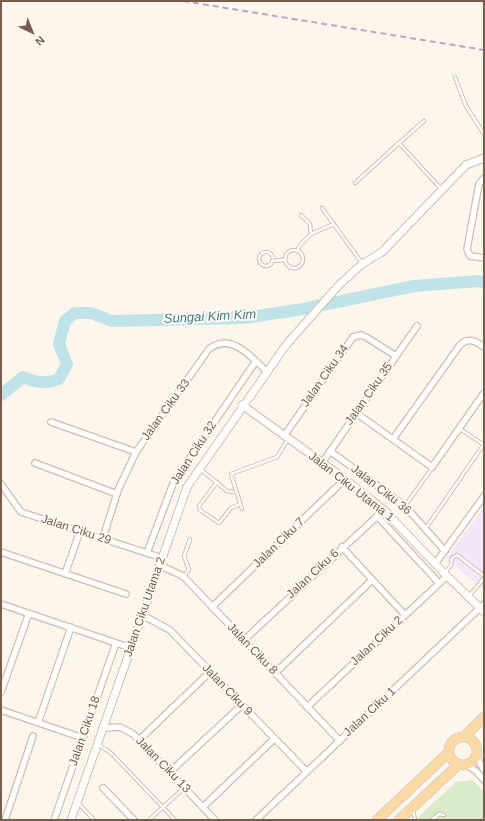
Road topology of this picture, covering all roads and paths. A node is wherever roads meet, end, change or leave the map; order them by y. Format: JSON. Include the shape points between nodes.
{"nodes":[{"id":1,"x":455,"y":77,"type":"dead end"},
{"id":2,"x":424,"y":121,"type":"dead end"},
{"id":3,"x":484,"y":134,"type":"edge"},
{"id":4,"x":399,"y":143,"type":"junction"},
{"id":5,"x":484,"y":158,"type":"edge"},
{"id":6,"x":484,"y":178,"type":"edge"},
{"id":7,"x":355,"y":183,"type":"dead end"},
{"id":8,"x":442,"y":190,"type":"junction"},
{"id":9,"x":322,"y":208,"type":"dead end"},
{"id":10,"x":301,"y":215,"type":"dead end"},
{"id":11,"x":334,"y":224,"type":"junction"},
{"id":12,"x":311,"y":234,"type":"junction"},
{"id":13,"x":297,"y":251,"type":"junction"},
{"id":14,"x":484,"y":258,"type":"edge"},
{"id":15,"x":285,"y":260,"type":"junction"},
{"id":16,"x":272,"y":261,"type":"junction"},
{"id":17,"x":362,"y":264,"type":"junction"},
{"id":18,"x":417,"y":326,"type":"dead end"},
{"id":19,"x":484,"y":347,"type":"edge"},
{"id":20,"x":396,"y":356,"type":"junction"},
{"id":21,"x":256,"y":361,"type":"junction"},
{"id":22,"x":267,"y":372,"type":"junction"},
{"id":23,"x":484,"y":393,"type":"edge"},
{"id":24,"x":242,"y":406,"type":"junction"},
{"id":25,"x":356,"y":413,"type":"junction"},
{"id":26,"x":51,"y":422,"type":"dead end"},
{"id":27,"x":459,"y":428,"type":"junction"},
{"id":28,"x":286,"y":437,"type":"junction"},
{"id":29,"x":393,"y":439,"type":"junction"},
{"id":30,"x":484,"y":445,"type":"edge"},
{"id":31,"x":330,"y":451,"type":"junction"},
{"id":32,"x":136,"y":452,"type":"junction"},
{"id":33,"x":35,"y":463,"type":"dead end"},
{"id":34,"x":322,"y":463,"type":"junction"},
{"id":35,"x":432,"y":467,"type":"junction"},
{"id":36,"x":199,"y":469,"type":"junction"},
{"id":37,"x":345,"y":479,"type":"junction"},
{"id":38,"x":217,"y":482,"type":"junction"},
{"id":39,"x":2,"y":485,"type":"edge"},
{"id":40,"x":236,"y":492,"type":"junction"},
{"id":41,"x":117,"y":494,"type":"junction"},
{"id":42,"x":484,"y":496,"type":"edge"},
{"id":43,"x":240,"y":504,"type":"junction"},
{"id":44,"x":405,"y":506,"type":"junction"},
{"id":45,"x":242,"y":509,"type":"dead end"},
{"id":46,"x":384,"y":510,"type":"junction"},
{"id":47,"x":377,"y":516,"type":"junction"},
{"id":48,"x":425,"y":528,"type":"junction"},
{"id":49,"x":80,"y":531,"type":"junction"},
{"id":50,"x":103,"y":538,"type":"junction"},
{"id":51,"x":190,"y":539,"type":"dead end"},
{"id":52,"x":342,"y":547,"type":"junction"},
{"id":53,"x":445,"y":551,"type":"junction"},
{"id":54,"x":1,"y":552,"type":"edge"},
{"id":55,"x":147,"y":553,"type":"junction"},
{"id":56,"x":162,"y":558,"type":"junction"},
{"id":57,"x":435,"y":564,"type":"junction"},
{"id":58,"x":159,"y":565,"type":"junction"},
{"id":59,"x":65,"y":574,"type":"junction"},
{"id":60,"x":446,"y":574,"type":"junction"},
{"id":61,"x":183,"y":576,"type":"junction"},
{"id":62,"x":484,"y":577,"type":"edge"},
{"id":63,"x":372,"y":580,"type":"junction"},
{"id":64,"x":439,"y":583,"type":"junction"},
{"id":65,"x":126,"y":594,"type":"dead end"},
{"id":66,"x":469,"y":596,"type":"junction"},
{"id":67,"x":1,"y":604,"type":"edge"},
{"id":68,"x":212,"y":607,"type":"junction"},
{"id":69,"x":483,"y":608,"type":"edge"},
{"id":70,"x":29,"y":613,"type":"junction"},
{"id":71,"x":404,"y":614,"type":"junction"},
{"id":72,"x":142,"y":615,"type":"junction"},
{"id":73,"x":71,"y":627,"type":"junction"},
{"id":74,"x":244,"y":640,"type":"junction"},
{"id":75,"x":116,"y":643,"type":"junction"},
{"id":76,"x":131,"y":648,"type":"junction"},
{"id":77,"x":210,"y":672,"type":"junction"},
{"id":78,"x":275,"y":673,"type":"junction"},
{"id":79,"x":1,"y":692,"type":"edge"},
{"id":80,"x":242,"y":705,"type":"junction"},
{"id":81,"x":307,"y":706,"type":"junction"},
{"id":82,"x":1,"y":710,"type":"edge"},
{"id":83,"x":484,"y":717,"type":"edge"},
{"id":84,"x":38,"y":723,"type":"junction"},
{"id":85,"x":102,"y":728,"type":"junction"},
{"id":86,"x":33,"y":736,"type":"dead end"},
{"id":87,"x":464,"y":737,"type":"junction"},
{"id":88,"x":83,"y":738,"type":"junction"},
{"id":89,"x":140,"y":739,"type":"junction"},
{"id":90,"x":274,"y":739,"type":"junction"},
{"id":91,"x":484,"y":739,"type":"edge"},
{"id":92,"x":340,"y":741,"type":"junction"},
{"id":93,"x":97,"y":744,"type":"junction"},
{"id":94,"x":476,"y":752,"type":"junction"},
{"id":95,"x":448,"y":753,"type":"junction"},
{"id":96,"x":462,"y":765,"type":"junction"},
{"id":97,"x":484,"y":770,"type":"edge"},
{"id":98,"x":170,"y":772,"type":"junction"},
{"id":99,"x":306,"y":772,"type":"junction"},
{"id":100,"x":484,"y":780,"type":"edge"},
{"id":101,"x":184,"y":787,"type":"junction"},
{"id":102,"x":104,"y":788,"type":"dead end"},
{"id":103,"x":77,"y":802,"type":"junction"},
{"id":104,"x":203,"y":806,"type":"junction"},
{"id":105,"x":162,"y":807,"type":"junction"},
{"id":106,"x":412,"y":807,"type":"junction"},
{"id":107,"x":444,"y":815,"type":"dead end"},
{"id":108,"x":5,"y":819,"type":"edge"},
{"id":109,"x":54,"y":820,"type":"edge"},
{"id":110,"x":70,"y":820,"type":"edge"},
{"id":111,"x":94,"y":820,"type":"edge"},
{"id":112,"x":134,"y":820,"type":"edge"},
{"id":113,"x":149,"y":820,"type":"edge"},
{"id":114,"x":174,"y":820,"type":"edge"},
{"id":115,"x":215,"y":820,"type":"edge"},
{"id":116,"x":256,"y":820,"type":"edge"},
{"id":117,"x":377,"y":820,"type":"edge"},
{"id":118,"x":399,"y":820,"type":"edge"},
{"id":119,"x":415,"y":820,"type":"edge"},
{"id":120,"x":432,"y":820,"type":"edge"}],
"edges":[{"from":1,"to":3,"type":"lane","via":[[466,106]]},
{"from":2,"to":4,"type":"lane"},
{"from":4,"to":7,"type":"lane"},
{"from":4,"to":8,"type":"lane"},
{"from":5,"to":8,"type":"street","name":"Jalan Ciku Utama 2","via":[[466,165]]},
{"from":6,"to":14,"type":"street","via":[[479,184],[467,249],[470,256]]},
{"from":8,"to":17,"type":"street","name":"Jalan Ciku Utama 2","via":[[382,252]]},
{"from":9,"to":11,"type":"lane"},
{"from":10,"to":12,"type":"lane","via":[[310,224]]},
{"from":11,"to":12,"type":"lane"},
{"from":11,"to":17,"type":"lane"},
{"from":12,"to":13,"type":"lane"},
{"from":13,"to":15,"type":"lane","via":[[288,252]]},
{"from":13,"to":15,"type":"lane","via":[[302,258],[299,266],[290,267]]},
{"from":15,"to":16,"type":"lane"},
{"from":16,"to":16,"type":"lane","via":[[268,253],[259,256],[263,265],[267,266]]},
{"from":17,"to":22,"type":"street","name":"Jalan Ciku Utama 2","via":[[338,286],[286,345]]},
{"from":18,"to":20,"type":"street","name":"Jalan Ciku 35"},
{"from":19,"to":29,"type":"street","via":[[470,340],[460,345]]},
{"from":20,"to":25,"type":"street","name":"Jalan Ciku 35"},
{"from":20,"to":28,"type":"street","name":"Jalan Ciku 34","via":[[366,337],[353,337]]},
{"from":21,"to":22,"type":"street","name":"Jalan Ciku 33"},
{"from":21,"to":32,"type":"street","name":"Jalan Ciku 33","via":[[232,343],[222,342],[212,347]]},
{"from":21,"to":55,"type":"street","name":"Jalan Ciku 32","via":[[174,481]]},
{"from":22,"to":24,"type":"street","name":"Jalan Ciku Utama 2"},
{"from":23,"to":27,"type":"street"},
{"from":24,"to":28,"type":"street","name":"Jalan Ciku Utama 1"},
{"from":24,"to":36,"type":"street","name":"Jalan Ciku Utama 2"},
{"from":25,"to":29,"type":"street"},
{"from":25,"to":31,"type":"street","name":"Jalan Ciku 35"},
{"from":26,"to":32,"type":"street"},
{"from":27,"to":30,"type":"lane"},
{"from":27,"to":35,"type":"street"},
{"from":28,"to":34,"type":"street","name":"Jalan Ciku Utama 1"},
{"from":28,"to":40,"type":"lane","via":[[276,458],[231,474]]},
{"from":29,"to":35,"type":"street"},
{"from":30,"to":48,"type":"lane"},
{"from":31,"to":34,"type":"street","name":"Jalan Ciku 35"},
{"from":31,"to":44,"type":"street","name":"Jalan Ciku 36"},
{"from":32,"to":41,"type":"street","name":"Jalan Ciku 33"},
{"from":33,"to":41,"type":"street"},
{"from":34,"to":37,"type":"street","name":"Jalan Ciku Utama 1"},
{"from":35,"to":44,"type":"lane"},
{"from":36,"to":38,"type":"lane"},
{"from":36,"to":56,"type":"street","name":"Jalan Ciku Utama 2","via":[[187,487]]},
{"from":37,"to":46,"type":"street","name":"Jalan Ciku Utama 1"},
{"from":37,"to":68,"type":"street","name":"Jalan Ciku 7"},
{"from":38,"to":40,"type":"lane","via":[[228,491]]},
{"from":38,"to":43,"type":"lane","via":[[199,506],[200,510],[218,523],[231,508]]},
{"from":39,"to":49,"type":"street","name":"Jalan Ciku 29","via":[[21,512]]},
{"from":40,"to":43,"type":"lane"},
{"from":41,"to":50,"type":"street","name":"Jalan Ciku 33"},
{"from":42,"to":53,"type":"street"},
{"from":43,"to":45,"type":"lane"},
{"from":44,"to":48,"type":"street","name":"Jalan Ciku 36"},
{"from":46,"to":47,"type":"street","name":"Jalan Ciku 6"},
{"from":46,"to":57,"type":"street","name":"Jalan Ciku Utama 1"},
{"from":47,"to":52,"type":"street","name":"Jalan Ciku 6"},
{"from":47,"to":64,"type":"street"},
{"from":48,"to":53,"type":"street","name":"Jalan Ciku 36"},
{"from":49,"to":50,"type":"street","name":"Jalan Ciku 29"},
{"from":49,"to":59,"type":"street"},
{"from":50,"to":55,"type":"street","name":"Jalan Ciku 29"},
{"from":51,"to":61,"type":"lane","via":[[184,556],[189,570]]},
{"from":52,"to":63,"type":"street"},
{"from":52,"to":74,"type":"street","name":"Jalan Ciku 6"},
{"from":53,"to":57,"type":"street"},
{"from":54,"to":59,"type":"street"},
{"from":55,"to":56,"type":"street","name":"Jalan Ciku 29"},
{"from":56,"to":58,"type":"street","name":"Jalan Ciku Utama 2"},
{"from":57,"to":60,"type":"street","name":"Jalan Ciku Utama 1"},
{"from":58,"to":61,"type":"street","name":"Jalan Ciku 8"},
{"from":58,"to":72,"type":"street","name":"Jalan Ciku Utama 2"},
{"from":59,"to":65,"type":"street"},
{"from":60,"to":62,"type":"lane","via":[[452,558],[457,555]]},
{"from":60,"to":64,"type":"street","name":"Jalan Ciku 2"},
{"from":60,"to":66,"type":"street","name":"Jalan Ciku Utama 1"},
{"from":61,"to":68,"type":"street","name":"Jalan Ciku 8"},
{"from":62,"to":66,"type":"lane"},
{"from":63,"to":71,"type":"street"},
{"from":63,"to":78,"type":"street"},
{"from":64,"to":71,"type":"street","name":"Jalan Ciku 2"},
{"from":66,"to":69,"type":"street","name":"Jalan Ciku Utama 1"},
{"from":67,"to":70,"type":"street"},
{"from":68,"to":74,"type":"street","name":"Jalan Ciku 8"},
{"from":69,"to":92,"type":"street","name":"Jalan Ciku 1"},
{"from":70,"to":73,"type":"street"},
{"from":70,"to":79,"type":"street"},
{"from":71,"to":81,"type":"street","name":"Jalan Ciku 2"},
{"from":72,"to":76,"type":"street","name":"Jalan Ciku Utama 2"},
{"from":72,"to":77,"type":"street","name":"Jalan Ciku 9","via":[[170,629]]},
{"from":73,"to":75,"type":"street"},
{"from":73,"to":84,"type":"street"},
{"from":74,"to":78,"type":"street","name":"Jalan Ciku 8"},
{"from":75,"to":76,"type":"street"},
{"from":75,"to":88,"type":"street","name":"Jalan Ciku 18"},
{"from":76,"to":85,"type":"street","name":"Jalan Ciku Utama 2"},
{"from":77,"to":80,"type":"street","name":"Jalan Ciku 9"},
{"from":77,"to":89,"type":"street"},
{"from":78,"to":81,"type":"street","name":"Jalan Ciku 8"},
{"from":80,"to":90,"type":"street","name":"Jalan Ciku 9"},
{"from":80,"to":98,"type":"street"},
{"from":81,"to":92,"type":"street","name":"Jalan Ciku 8"},
{"from":82,"to":84,"type":"street"},
{"from":83,"to":87,"type":"main road"},
{"from":84,"to":88,"type":"street"},
{"from":85,"to":89,"type":"street","name":"Jalan Ciku 13","via":[[120,727]]},
{"from":85,"to":93,"type":"street","name":"Jalan Ciku Utama 2"},
{"from":86,"to":108,"type":"street"},
{"from":87,"to":94,"type":"main road","via":[[472,740]]},
{"from":87,"to":95,"type":"main road","via":[[453,741]]},
{"from":88,"to":109,"type":"street","name":"Jalan Ciku 18"},
{"from":89,"to":98,"type":"street","name":"Jalan Ciku 13"},
{"from":90,"to":99,"type":"street","name":"Jalan Ciku 9"},
{"from":90,"to":104,"type":"street"},
{"from":91,"to":94,"type":"main road"},
{"from":92,"to":99,"type":"street","name":"Jalan Ciku 1"},
{"from":93,"to":103,"type":"street","name":"Jalan Ciku Utama 2"},
{"from":93,"to":105,"type":"lane","via":[[110,753]]},
{"from":94,"to":96,"type":"main road","via":[[470,764]]},
{"from":94,"to":97,"type":"street"},
{"from":95,"to":96,"type":"main road","via":[[452,762]]},
{"from":95,"to":117,"type":"main road"},
{"from":96,"to":100,"type":"street","via":[[476,771]]},
{"from":96,"to":106,"type":"main road"},
{"from":98,"to":101,"type":"street","name":"Jalan Ciku 13"},
{"from":99,"to":116,"type":"street","name":"Jalan Ciku 1"},
{"from":101,"to":104,"type":"street","name":"Jalan Ciku 13"},
{"from":101,"to":105,"type":"lane"},
{"from":102,"to":112,"type":"street"},
{"from":103,"to":110,"type":"street","name":"Jalan Ciku Utama 2"},
{"from":103,"to":111,"type":"lane"},
{"from":104,"to":115,"type":"street","name":"Jalan Ciku 13"},
{"from":105,"to":113,"type":"lane"},
{"from":105,"to":114,"type":"lane"},
{"from":106,"to":118,"type":"main road"},
{"from":106,"to":119,"type":"lane"},
{"from":107,"to":120,"type":"lane","via":[[439,814]]}]}
